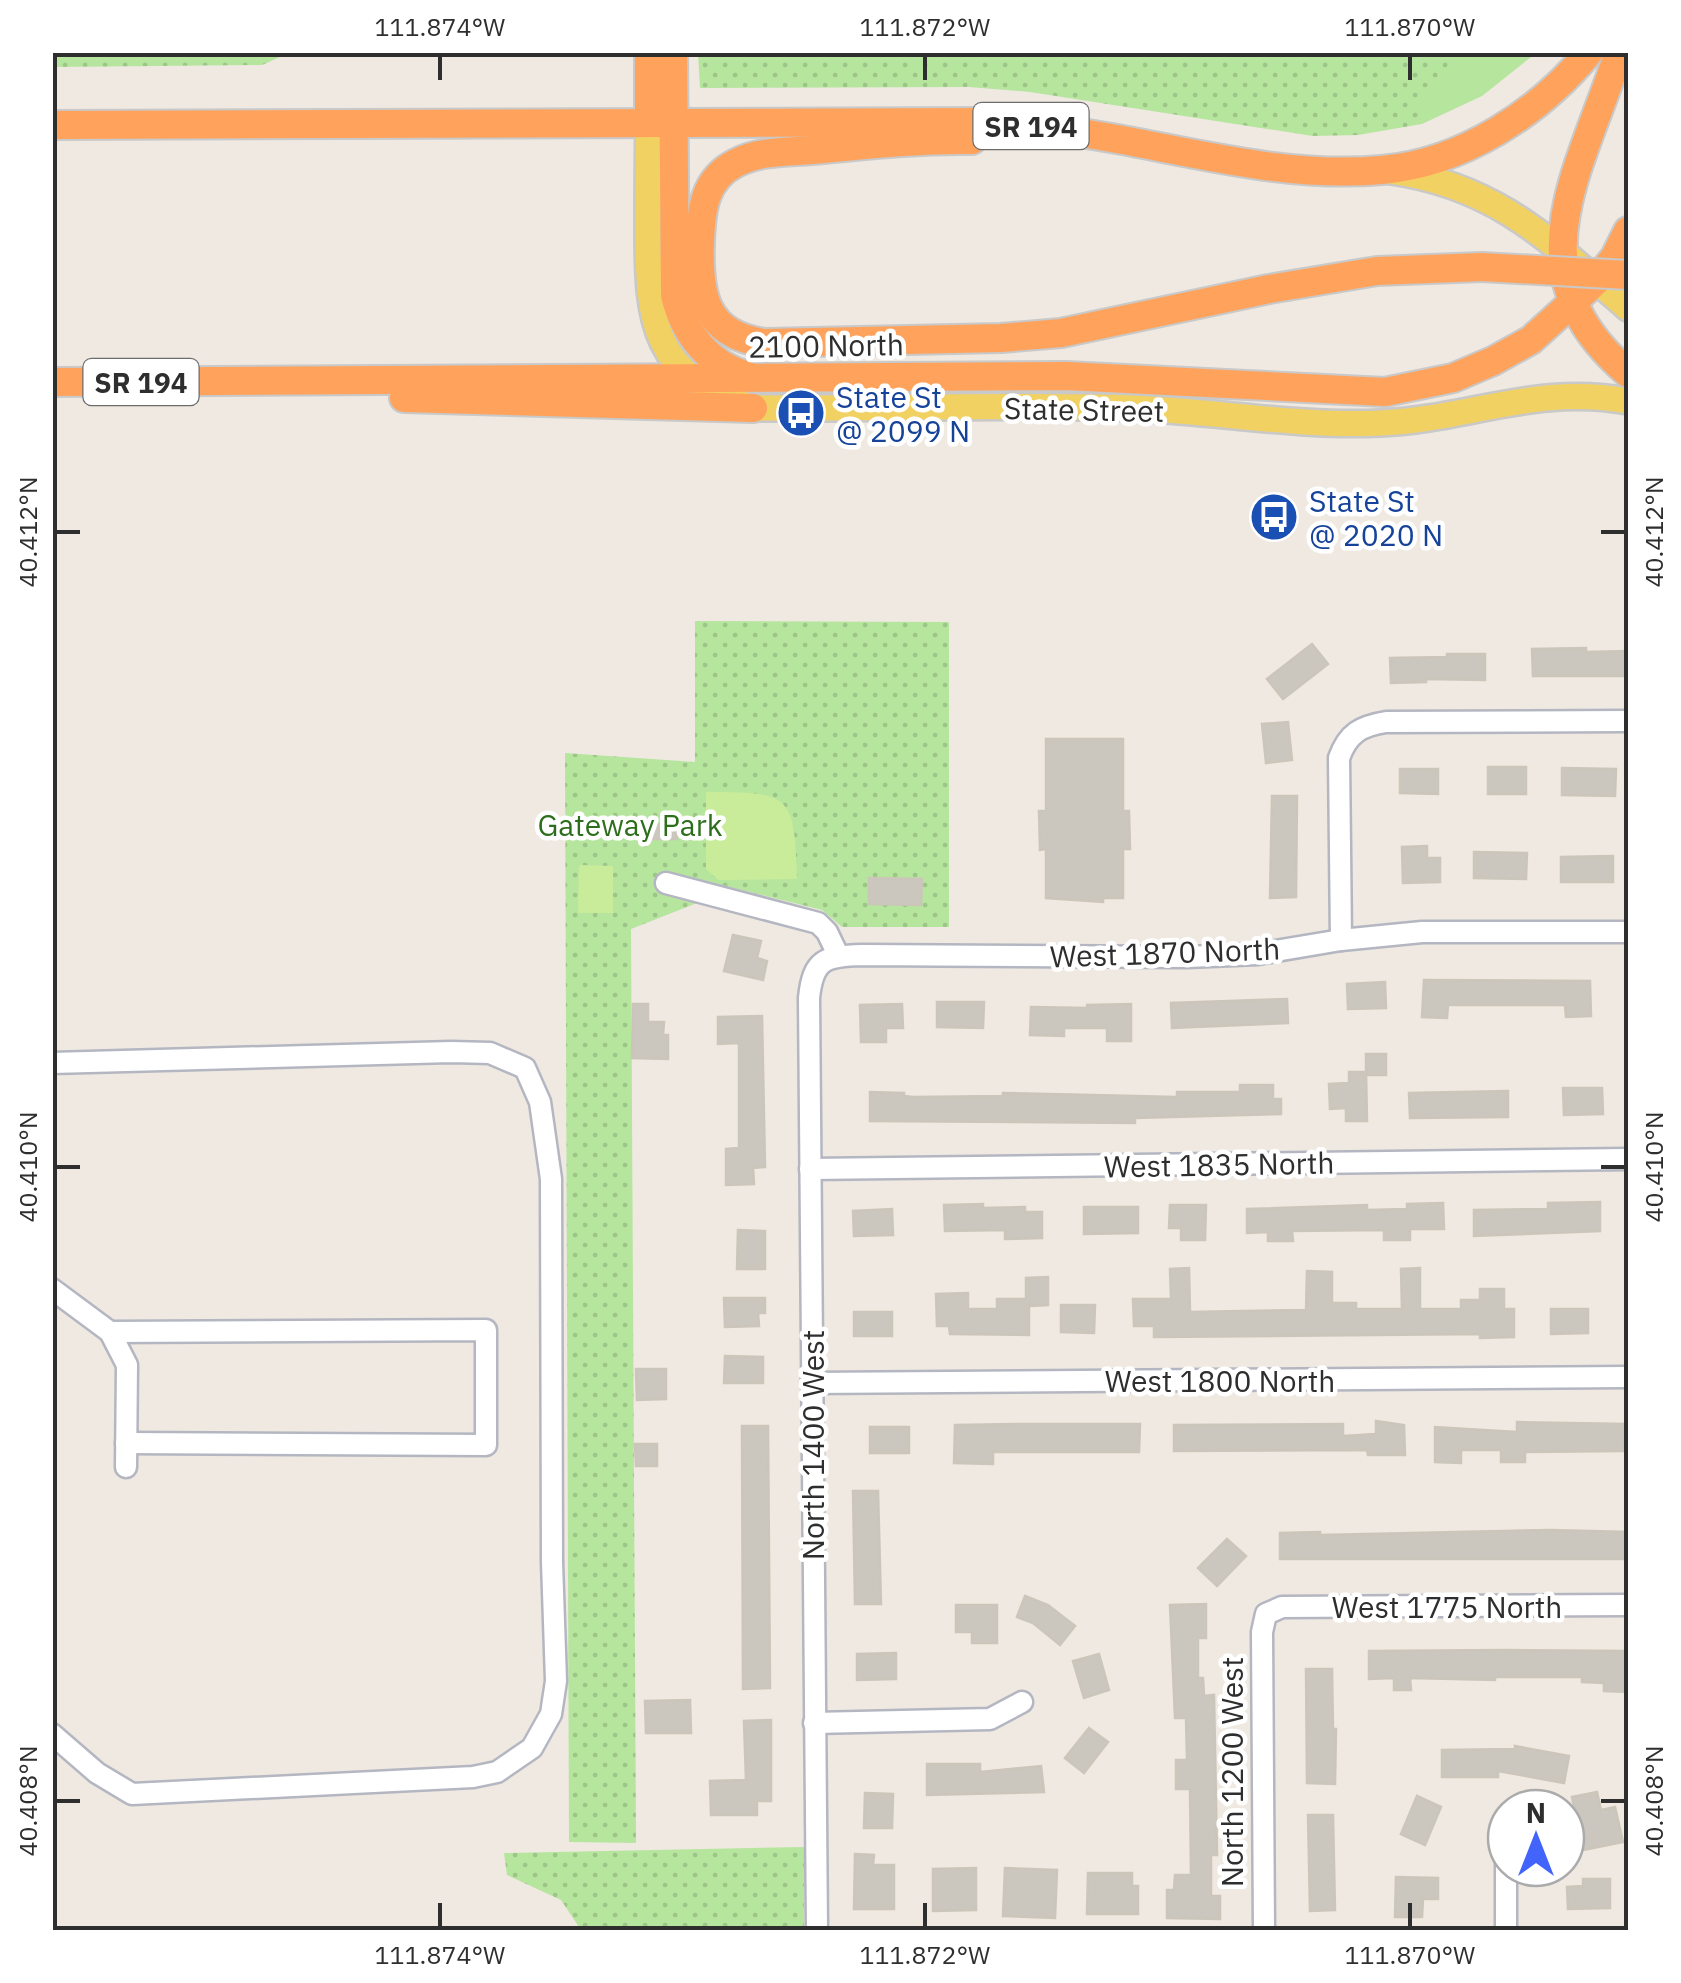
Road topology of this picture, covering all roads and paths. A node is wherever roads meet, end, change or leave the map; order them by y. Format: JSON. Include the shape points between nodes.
{"nodes":[{"id":1,"x":649,"y":52,"type":"edge"},
{"id":2,"x":673,"y":52,"type":"edge"},
{"id":3,"x":1590,"y":52,"type":"edge"},
{"id":4,"x":1624,"y":53,"type":"edge"},
{"id":5,"x":661,"y":122,"type":"junction"},
{"id":6,"x":52,"y":125,"type":"edge"},
{"id":7,"x":1254,"y":165,"type":"junction"},
{"id":8,"x":1384,"y":170,"type":"junction"},
{"id":9,"x":1628,"y":231,"type":"edge"},
{"id":10,"x":1561,"y":249,"type":"junction"},
{"id":11,"x":1628,"y":275,"type":"edge"},
{"id":12,"x":1596,"y":281,"type":"junction"},
{"id":13,"x":1576,"y":302,"type":"junction"},
{"id":14,"x":1628,"y":308,"type":"edge"},
{"id":15,"x":1062,"y":333,"type":"junction"},
{"id":16,"x":1628,"y":373,"type":"edge"},
{"id":17,"x":770,"y":378,"type":"junction"},
{"id":18,"x":694,"y":379,"type":"junction"},
{"id":19,"x":52,"y":382,"type":"edge"},
{"id":20,"x":228,"y":382,"type":"junction"},
{"id":21,"x":1628,"y":402,"type":"edge"},
{"id":22,"x":754,"y":408,"type":"junction"},
{"id":23,"x":1628,"y":721,"type":"edge"},
{"id":24,"x":666,"y":882,"type":"dead end"},
{"id":25,"x":1628,"y":932,"type":"edge"},
{"id":26,"x":1341,"y":940,"type":"junction"},
{"id":27,"x":829,"y":959,"type":"junction"},
{"id":28,"x":52,"y":1063,"type":"edge"},
{"id":29,"x":1628,"y":1159,"type":"edge"},
{"id":30,"x":810,"y":1170,"type":"junction"},
{"id":31,"x":52,"y":1289,"type":"edge"},
{"id":32,"x":110,"y":1332,"type":"junction"},
{"id":33,"x":1628,"y":1377,"type":"edge"},
{"id":34,"x":812,"y":1382,"type":"junction"},
{"id":35,"x":126,"y":1443,"type":"junction"},
{"id":36,"x":126,"y":1467,"type":"dead end"},
{"id":37,"x":1628,"y":1605,"type":"edge"},
{"id":38,"x":1266,"y":1614,"type":"joint"},
{"id":39,"x":1022,"y":1702,"type":"dead end"},
{"id":40,"x":814,"y":1723,"type":"junction"},
{"id":41,"x":52,"y":1734,"type":"edge"},
{"id":42,"x":1506,"y":1888,"type":"edge"},
{"id":43,"x":817,"y":1930,"type":"edge"},
{"id":44,"x":1264,"y":1930,"type":"edge"},
{"id":45,"x":1506,"y":1930,"type":"edge"}],
"edges":[{"from":1,"to":5,"type":"highway"},
{"from":2,"to":5,"type":"highway"},
{"from":3,"to":8,"type":"highway","number":"SR 194","via":[[1520,117],[1439,158]]},
{"from":4,"to":10,"type":"highway","via":[[1567,200]]},
{"from":5,"to":6,"type":"highway","number":"SR 194"},
{"from":5,"to":7,"type":"highway","number":"SR 194","via":[[988,122]]},
{"from":5,"to":17,"type":"highway","via":[[678,310],[701,348],[726,368]]},
{"from":5,"to":18,"type":"main road","name":"State Street","via":[[650,305],[666,348]]},
{"from":7,"to":8,"type":"highway","number":"SR 194"},
{"from":7,"to":15,"type":"highway","via":[[1038,143],[904,141],[749,157],[728,168],[704,198],[701,292],[718,322],[739,338],[765,344]]},
{"from":8,"to":10,"type":"main road","via":[[1430,176],[1474,192]]},
{"from":9,"to":12,"type":"highway"},
{"from":10,"to":12,"type":"main road"},
{"from":10,"to":13,"type":"highway"},
{"from":11,"to":15,"type":"highway","bridge":true,"via":[[1482,267],[1377,272]]},
{"from":12,"to":13,"type":"highway","number":"SR 194"},
{"from":12,"to":14,"type":"main road"},
{"from":13,"to":16,"type":"highway","via":[[1598,341]]},
{"from":13,"to":17,"type":"highway","name":"2100 North","number":"SR 194","via":[[1494,361],[1385,392],[1066,376]]},
{"from":15,"to":17,"type":"highway","via":[[950,359],[852,364]]},
{"from":17,"to":18,"type":"highway","name":"2100 North","number":"SR 194"},
{"from":18,"to":20,"type":"highway","name":"2100 North","number":"SR 194"},
{"from":18,"to":22,"type":"main road","name":"State Street"},
{"from":19,"to":20,"type":"highway","name":"2100 North","number":"SR 194"},
{"from":20,"to":22,"type":"highway","via":[[396,398]]},
{"from":21,"to":22,"type":"main road","name":"State Street","via":[[1544,397],[1381,423],[1106,408]]},
{"from":23,"to":26,"type":"street","via":[[1386,722],[1354,732],[1340,758]]},
{"from":24,"to":27,"type":"street","via":[[818,924],[827,932]]},
{"from":25,"to":26,"type":"street","name":"West 1870 North","via":[[1422,932]]},
{"from":26,"to":27,"type":"street","name":"West 1870 North","via":[[1205,956]]},
{"from":27,"to":30,"type":"street","name":"North 1400 West","via":[[812,975],[809,998]]},
{"from":28,"to":41,"type":"street","via":[[451,1052],[490,1053],[525,1068],[540,1102],[551,1178],[556,1681],[551,1714],[532,1748],[497,1772],[473,1777],[132,1794]]},
{"from":29,"to":30,"type":"street","name":"West 1835 North"},
{"from":30,"to":34,"type":"street","name":"North 1400 West"},
{"from":31,"to":32,"type":"street"},
{"from":32,"to":35,"type":"street","via":[[127,1364]]},
{"from":32,"to":35,"type":"street","via":[[486,1330],[486,1446]]},
{"from":33,"to":34,"type":"street","name":"West 1800 North"},
{"from":34,"to":40,"type":"street","name":"North 1400 West"},
{"from":35,"to":36,"type":"street"},
{"from":37,"to":38,"type":"street","name":"West 1775 North","via":[[1282,1606]]},
{"from":38,"to":44,"type":"street","name":"North 1200 West"},
{"from":39,"to":40,"type":"street","via":[[990,1719]]},
{"from":40,"to":43,"type":"street","name":"North 1400 West"},
{"from":42,"to":45,"type":"street"}]}
